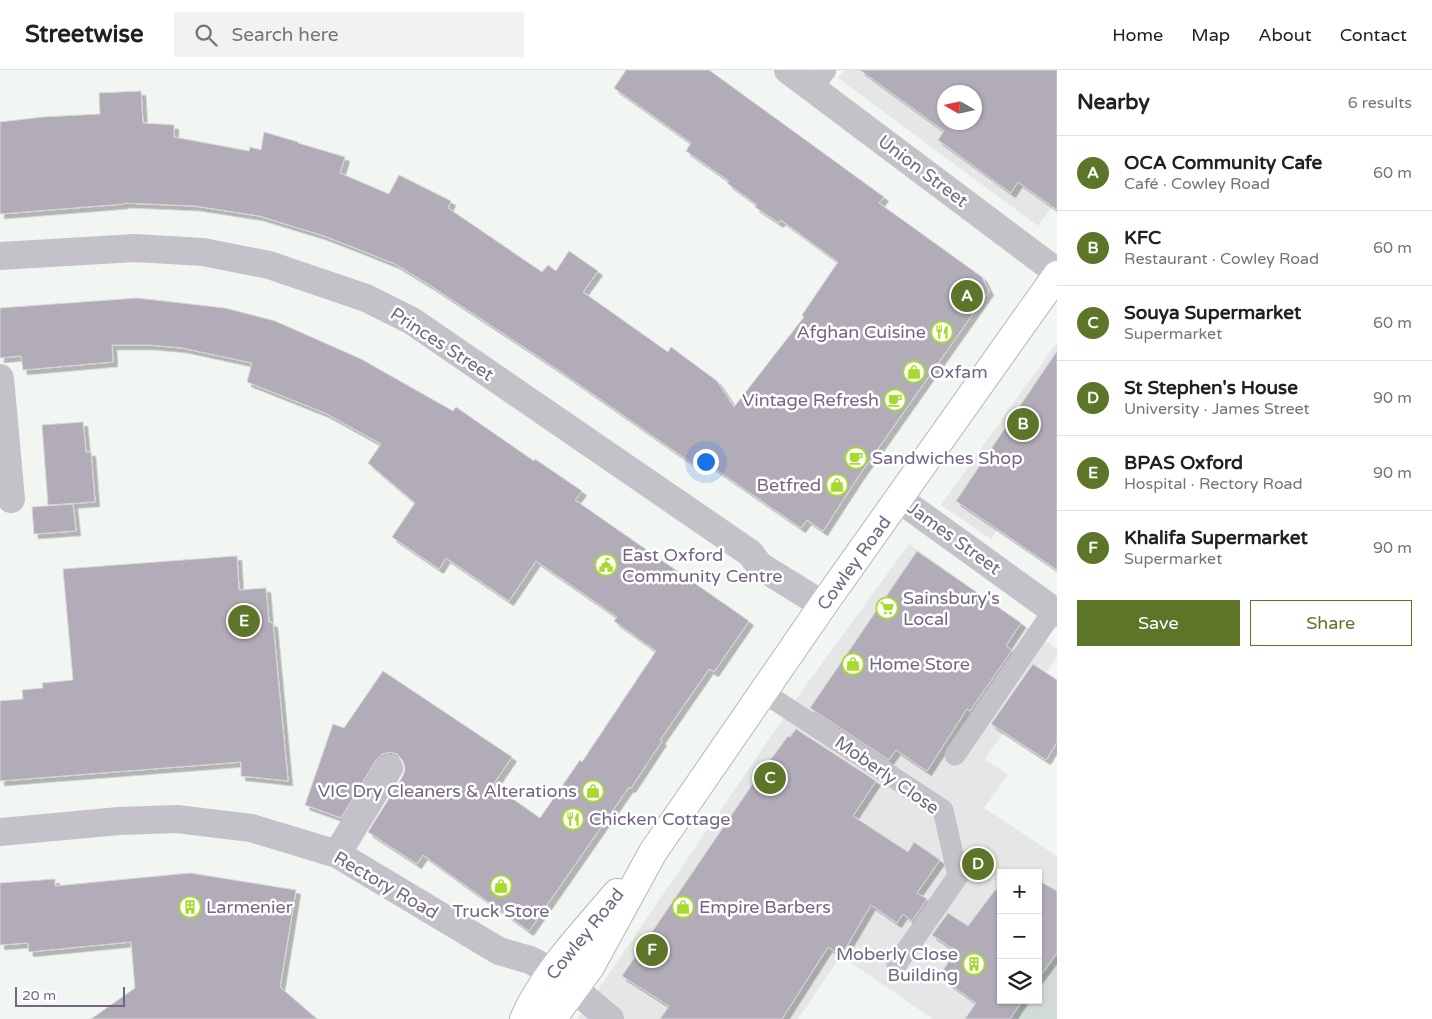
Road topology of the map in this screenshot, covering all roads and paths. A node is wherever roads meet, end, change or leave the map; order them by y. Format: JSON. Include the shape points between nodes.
{"nodes":[{"id":1,"x":788,"y":70,"type":"edge"},
{"id":2,"x":819,"y":79,"type":"edge"},
{"id":3,"x":0,"y":256,"type":"edge"},
{"id":4,"x":1057,"y":274,"type":"edge"},
{"id":5,"x":0,"y":378,"type":"edge"},
{"id":6,"x":12,"y":499,"type":"dead end"},
{"id":7,"x":899,"y":499,"type":"junction"},
{"id":8,"x":822,"y":605,"type":"junction"},
{"id":9,"x":1055,"y":612,"type":"edge"},
{"id":10,"x":763,"y":692,"type":"junction"},
{"id":11,"x":955,"y":755,"type":"dead end"},
{"id":12,"x":389,"y":768,"type":"dead end"},
{"id":13,"x":0,"y":832,"type":"edge"},
{"id":14,"x":653,"y":852,"type":"junction"},
{"id":15,"x":337,"y":854,"type":"junction"},
{"id":16,"x":897,"y":964,"type":"dead end"},
{"id":17,"x":553,"y":972,"type":"junction"},
{"id":18,"x":575,"y":987,"type":"junction"},
{"id":19,"x":524,"y":1019,"type":"edge"},
{"id":20,"x":552,"y":1019,"type":"edge"},
{"id":21,"x":610,"y":1019,"type":"edge"}],
"edges":[{"from":1,"to":2,"type":"street","name":"Union Street"},
{"from":2,"to":4,"type":"street","name":"Union Street"},
{"from":3,"to":8,"type":"street","name":"Princes Street","via":[[135,248],[203,252],[269,265],[366,298],[412,321],[750,554],[760,566]]},
{"from":4,"to":7,"type":"main road","name":"Cowley Road"},
{"from":5,"to":6,"type":"street"},
{"from":7,"to":8,"type":"main road","name":"Cowley Road"},
{"from":7,"to":9,"type":"street","name":"James Street"},
{"from":8,"to":10,"type":"main road","name":"Cowley Road"},
{"from":9,"to":11,"type":"lane"},
{"from":10,"to":14,"type":"main road","name":"Cowley Road"},
{"from":10,"to":16,"type":"lane","name":"Moberly Close","via":[[943,810],[958,876]]},
{"from":12,"to":15,"type":"street"},
{"from":13,"to":15,"type":"street","name":"Rectory Road","via":[[177,819],[251,828]]},
{"from":14,"to":17,"type":"main road","name":"Cowley Road","via":[[565,953]]},
{"from":14,"to":18,"type":"main road","name":"Cowley Road","via":[[590,968]]},
{"from":15,"to":17,"type":"street","name":"Rectory Road","via":[[500,951],[530,960]]},
{"from":17,"to":19,"type":"main road","name":"Cowley Road"},
{"from":18,"to":20,"type":"main road","name":"Cowley Road"},
{"from":18,"to":21,"type":"street"}]}
